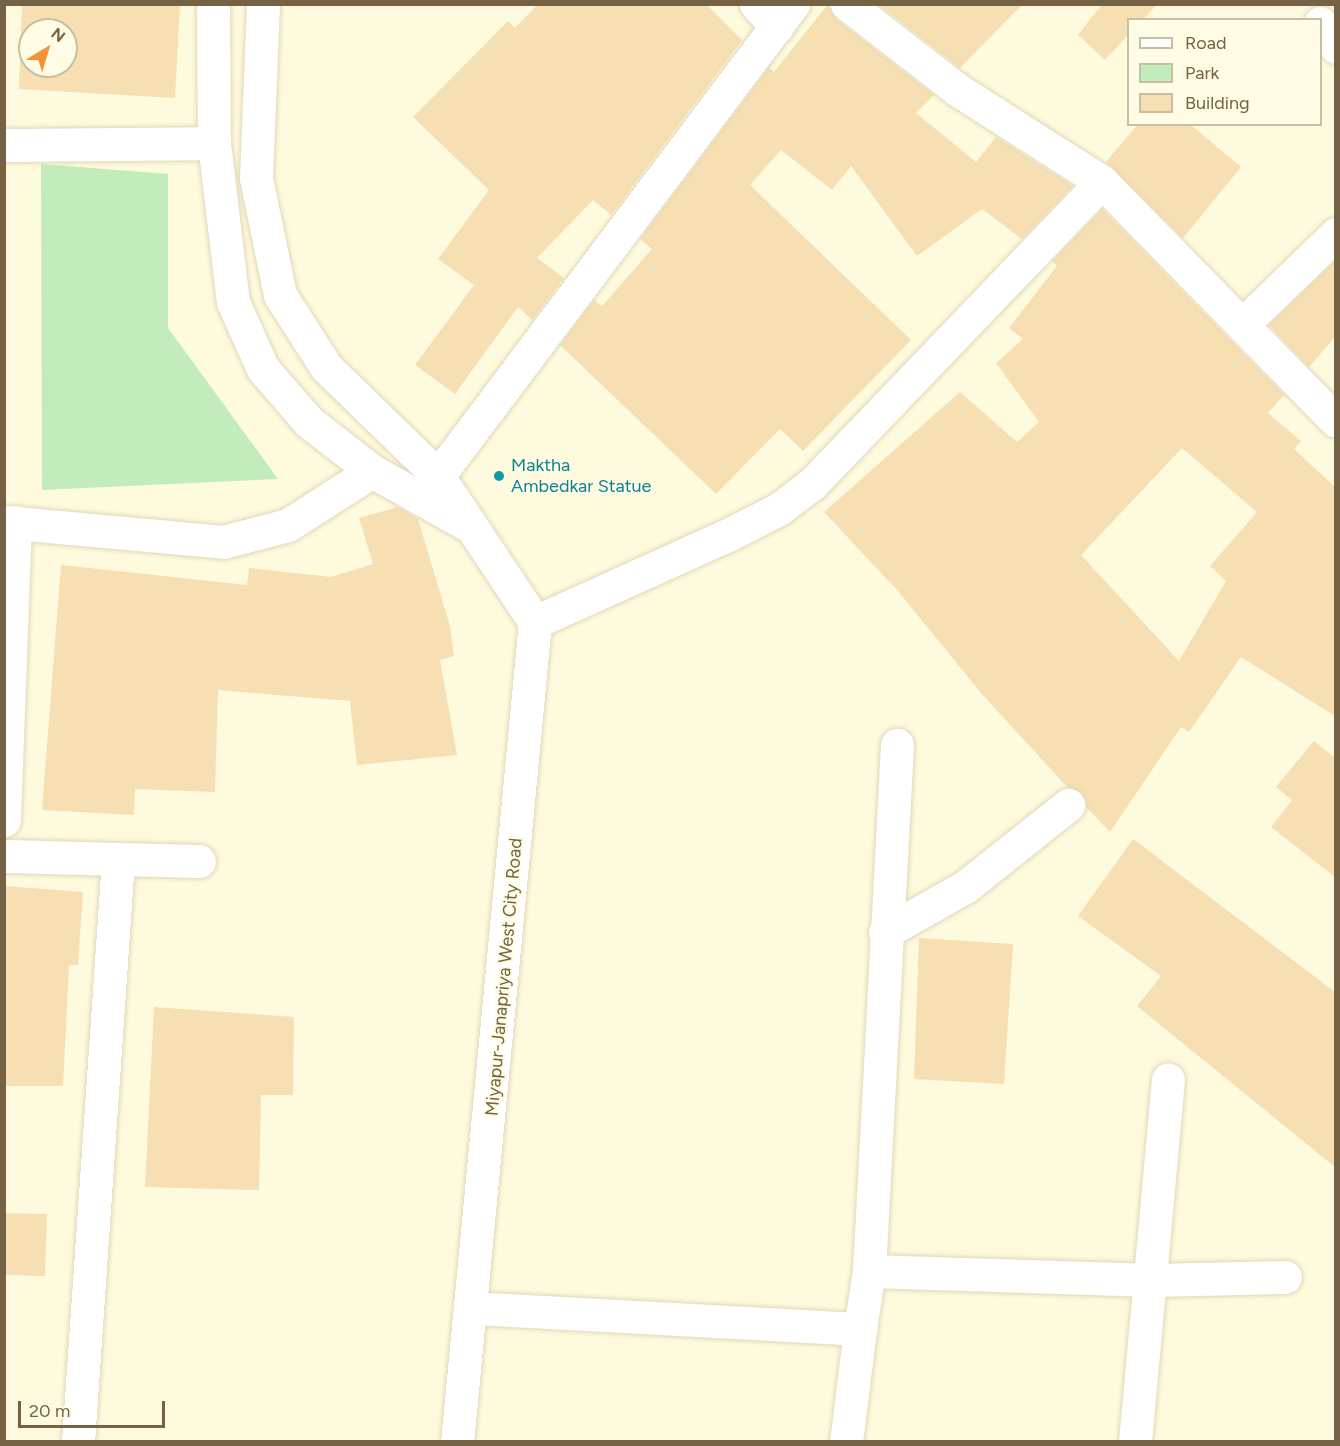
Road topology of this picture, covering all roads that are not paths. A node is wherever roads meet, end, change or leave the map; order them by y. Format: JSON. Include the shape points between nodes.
{"nodes":[{"id":1,"x":213,"y":4,"type":"edge"},
{"id":2,"x":263,"y":4,"type":"edge"},
{"id":3,"x":848,"y":4,"type":"edge"},
{"id":4,"x":1309,"y":4,"type":"edge"},
{"id":5,"x":775,"y":12,"type":"edge"},
{"id":6,"x":1317,"y":18,"type":"edge"},
{"id":7,"x":1322,"y":26,"type":"edge"},
{"id":8,"x":1335,"y":47,"type":"edge"},
{"id":9,"x":214,"y":143,"type":"junction"},
{"id":10,"x":4,"y":146,"type":"edge"},
{"id":11,"x":1102,"y":182,"type":"junction"},
{"id":12,"x":1335,"y":234,"type":"edge"},
{"id":13,"x":1242,"y":326,"type":"junction"},
{"id":14,"x":1335,"y":421,"type":"edge"},
{"id":15,"x":372,"y":471,"type":"junction"},
{"id":16,"x":438,"y":476,"type":"junction"},
{"id":17,"x":10,"y":522,"type":"edge"},
{"id":18,"x":475,"y":528,"type":"junction"},
{"id":19,"x":535,"y":622,"type":"junction"},
{"id":20,"x":897,"y":745,"type":"dead end"},
{"id":21,"x":1068,"y":805,"type":"dead end"},
{"id":22,"x":4,"y":820,"type":"edge"},
{"id":23,"x":4,"y":856,"type":"edge"},
{"id":24,"x":118,"y":860,"type":"junction"},
{"id":25,"x":199,"y":861,"type":"dead end"},
{"id":26,"x":885,"y":932,"type":"junction"},
{"id":27,"x":1168,"y":1080,"type":"dead end"},
{"id":28,"x":869,"y":1271,"type":"junction"},
{"id":29,"x":1285,"y":1277,"type":"dead end"},
{"id":30,"x":1153,"y":1280,"type":"junction"},
{"id":31,"x":473,"y":1308,"type":"junction"},
{"id":32,"x":860,"y":1329,"type":"junction"},
{"id":33,"x":78,"y":1442,"type":"edge"},
{"id":34,"x":458,"y":1442,"type":"edge"},
{"id":35,"x":846,"y":1442,"type":"edge"},
{"id":36,"x":1135,"y":1442,"type":"edge"}],
"edges":[{"from":1,"to":9,"type":"street"},
{"from":2,"to":16,"type":"street","via":[[256,178],[280,295],[326,367]]},
{"from":3,"to":11,"type":"street","via":[[958,90]]},
{"from":4,"to":6,"type":"street"},
{"from":5,"to":16,"type":"street"},
{"from":7,"to":8,"type":"street"},
{"from":9,"to":10,"type":"street"},
{"from":9,"to":15,"type":"street","via":[[233,302],[263,369],[309,422]]},
{"from":11,"to":13,"type":"street"},
{"from":11,"to":19,"type":"street","via":[[813,483],[779,509],[728,535]]},
{"from":12,"to":13,"type":"street"},
{"from":13,"to":14,"type":"street"},
{"from":15,"to":17,"type":"street","via":[[288,525],[223,542]]},
{"from":15,"to":18,"type":"street"},
{"from":16,"to":18,"type":"street"},
{"from":17,"to":22,"type":"street"},
{"from":18,"to":19,"type":"street"},
{"from":19,"to":31,"type":"street","name":"Miyapur-Janapriya West City Road"},
{"from":20,"to":26,"type":"street"},
{"from":21,"to":26,"type":"street","via":[[965,887]]},
{"from":23,"to":24,"type":"street"},
{"from":24,"to":25,"type":"street"},
{"from":24,"to":33,"type":"street"},
{"from":26,"to":28,"type":"street"},
{"from":27,"to":30,"type":"street"},
{"from":28,"to":30,"type":"street"},
{"from":28,"to":32,"type":"street"},
{"from":29,"to":30,"type":"street"},
{"from":30,"to":36,"type":"street"},
{"from":31,"to":32,"type":"street"},
{"from":31,"to":34,"type":"street","name":"Miyapur-Janapriya West City Road"},
{"from":32,"to":35,"type":"street"}]}
